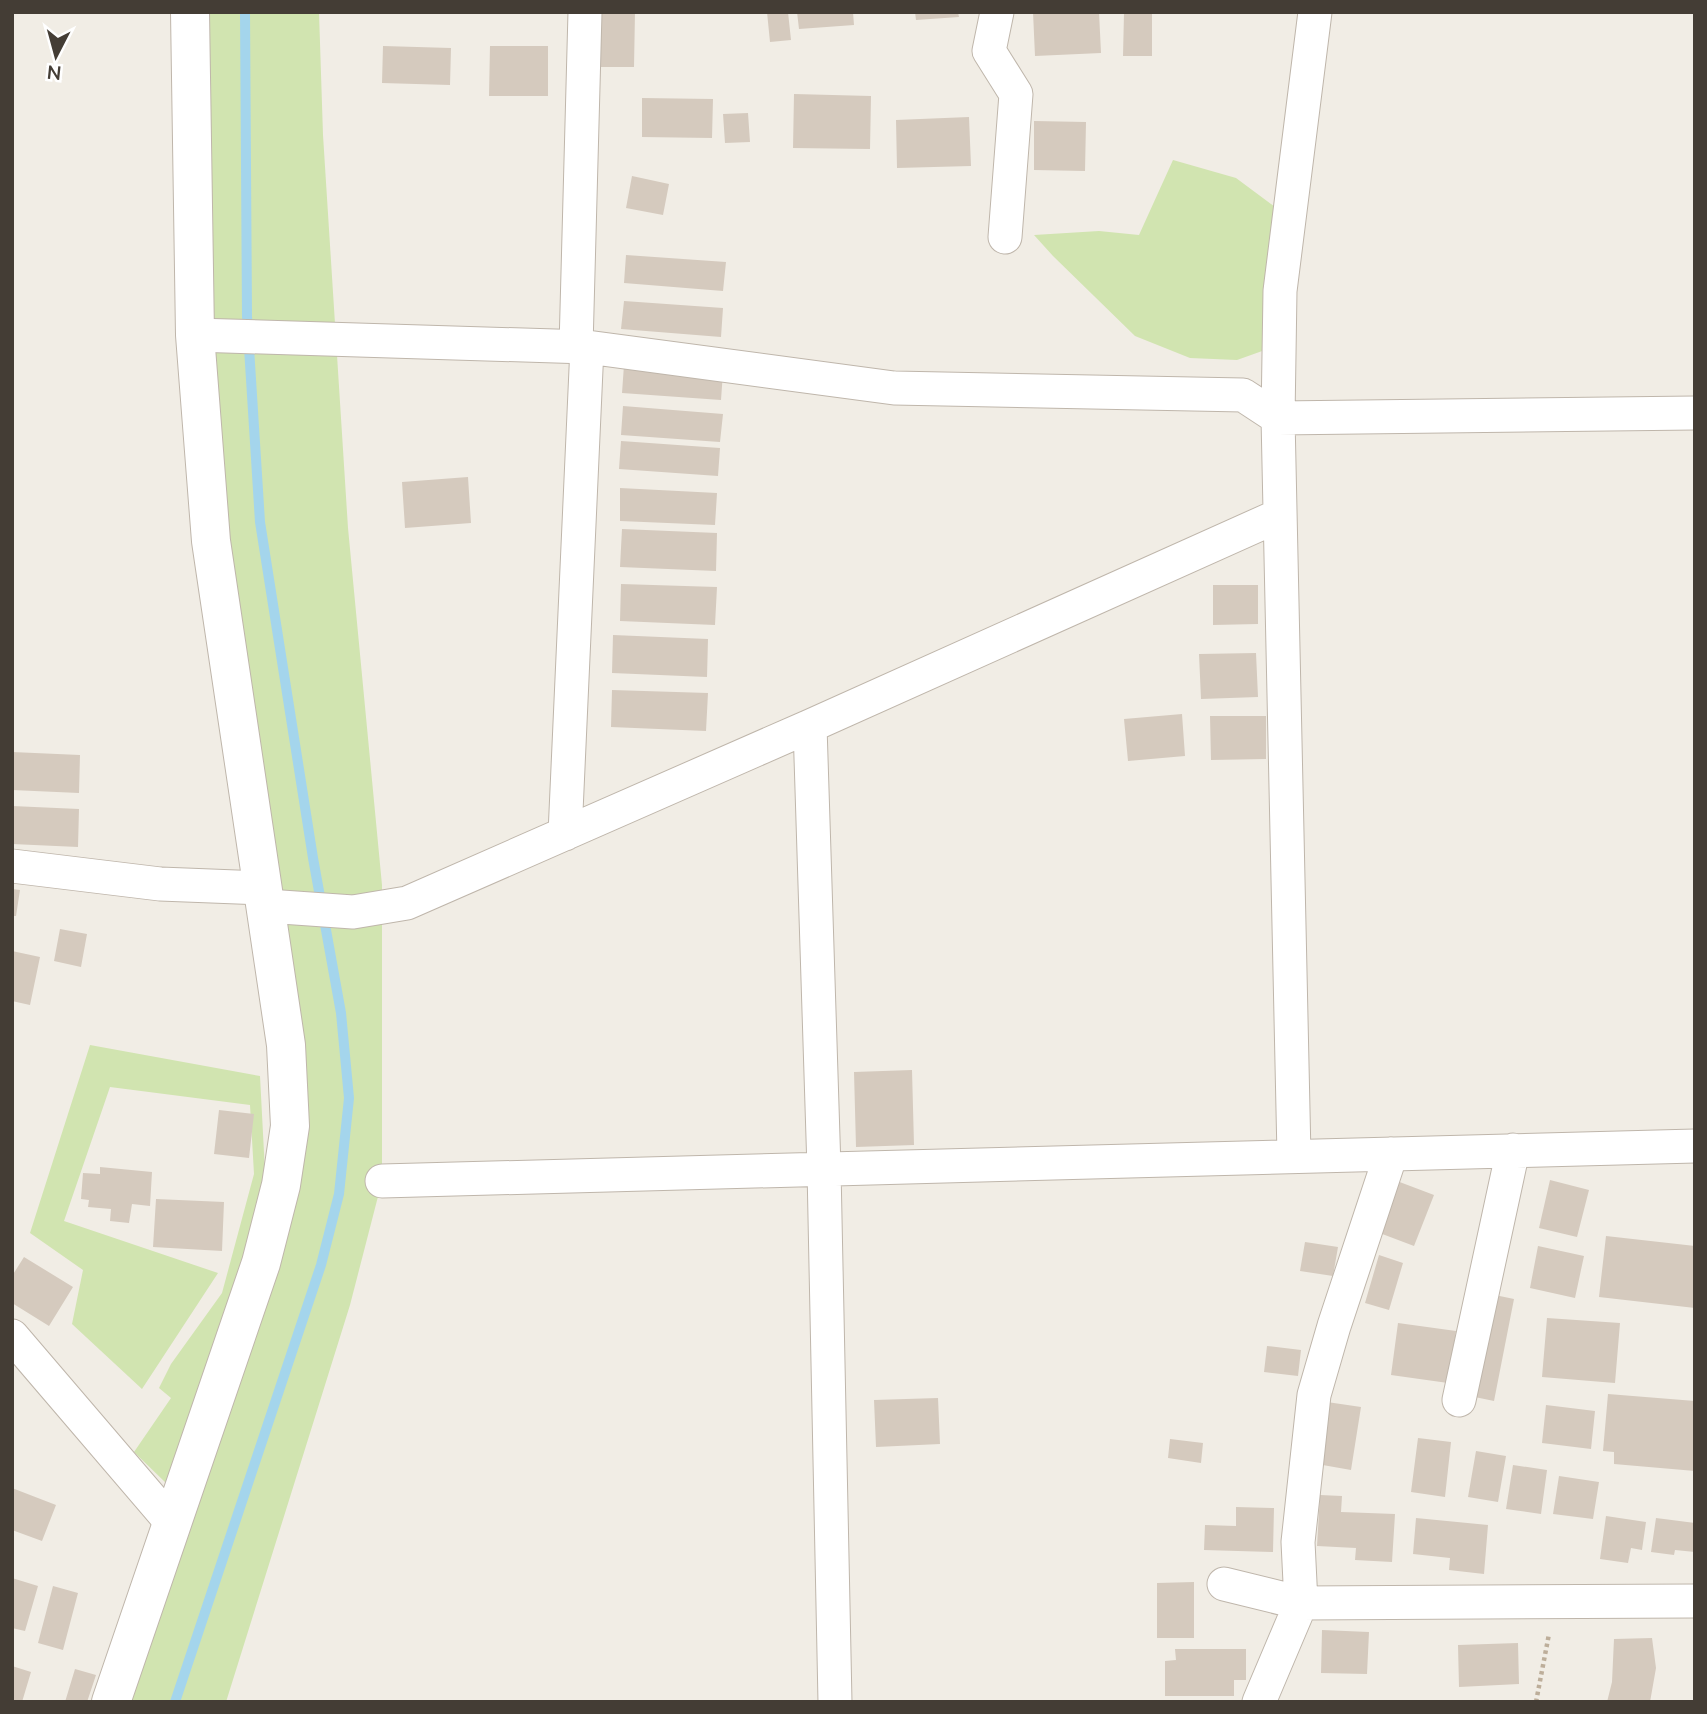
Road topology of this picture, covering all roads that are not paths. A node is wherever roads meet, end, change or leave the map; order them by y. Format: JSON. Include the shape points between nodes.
{"nodes":[{"id":1,"x":190,"y":12,"type":"edge"},
{"id":2,"x":586,"y":12,"type":"edge"},
{"id":3,"x":998,"y":12,"type":"edge"},
{"id":4,"x":1315,"y":12,"type":"edge"},
{"id":5,"x":1005,"y":237,"type":"dead end"},
{"id":6,"x":207,"y":335,"type":"junction"},
{"id":7,"x":581,"y":347,"type":"junction"},
{"id":8,"x":1695,"y":413,"type":"edge"},
{"id":9,"x":1278,"y":418,"type":"junction"},
{"id":10,"x":1280,"y":515,"type":"junction"},
{"id":11,"x":810,"y":726,"type":"junction"},
{"id":12,"x":565,"y":834,"type":"junction"},
{"id":13,"x":12,"y":866,"type":"edge"},
{"id":14,"x":265,"y":897,"type":"junction"},
{"id":15,"x":1695,"y":1146,"type":"edge"},
{"id":16,"x":1513,"y":1150,"type":"junction"},
{"id":17,"x":1391,"y":1154,"type":"junction"},
{"id":18,"x":1294,"y":1156,"type":"junction"},
{"id":19,"x":824,"y":1169,"type":"junction"},
{"id":20,"x":382,"y":1181,"type":"dead end"},
{"id":21,"x":12,"y":1336,"type":"edge"},
{"id":22,"x":1459,"y":1399,"type":"dead end"},
{"id":23,"x":173,"y":1522,"type":"junction"},
{"id":24,"x":1224,"y":1584,"type":"dead end"},
{"id":25,"x":1695,"y":1601,"type":"edge"},
{"id":26,"x":1301,"y":1603,"type":"junction"},
{"id":27,"x":111,"y":1702,"type":"edge"},
{"id":28,"x":835,"y":1702,"type":"edge"},
{"id":29,"x":1259,"y":1702,"type":"edge"}],
"edges":[{"from":1,"to":6,"type":"street"},
{"from":2,"to":7,"type":"street"},
{"from":3,"to":5,"type":"street","via":[[989,51],[1016,94]]},
{"from":4,"to":9,"type":"street","via":[[1280,291]]},
{"from":6,"to":7,"type":"street"},
{"from":6,"to":14,"type":"street","via":[[211,541]]},
{"from":7,"to":9,"type":"street","via":[[894,388],[1243,395]]},
{"from":7,"to":12,"type":"street"},
{"from":8,"to":9,"type":"street"},
{"from":9,"to":10,"type":"street"},
{"from":10,"to":11,"type":"street"},
{"from":10,"to":18,"type":"street"},
{"from":11,"to":12,"type":"street"},
{"from":11,"to":19,"type":"street"},
{"from":12,"to":14,"type":"street","via":[[407,903],[353,912]]},
{"from":13,"to":14,"type":"street"},
{"from":14,"to":23,"type":"street","via":[[286,1045],[290,1126],[285,1161],[261,1263]]},
{"from":15,"to":16,"type":"street"},
{"from":16,"to":17,"type":"street"},
{"from":16,"to":22,"type":"street"},
{"from":17,"to":18,"type":"street"},
{"from":17,"to":26,"type":"street","via":[[1314,1395],[1298,1542]]},
{"from":18,"to":19,"type":"street"},
{"from":19,"to":20,"type":"street"},
{"from":19,"to":28,"type":"street"},
{"from":21,"to":23,"type":"street"},
{"from":23,"to":27,"type":"street"},
{"from":24,"to":26,"type":"street"},
{"from":25,"to":26,"type":"street"},
{"from":26,"to":29,"type":"street"}]}
